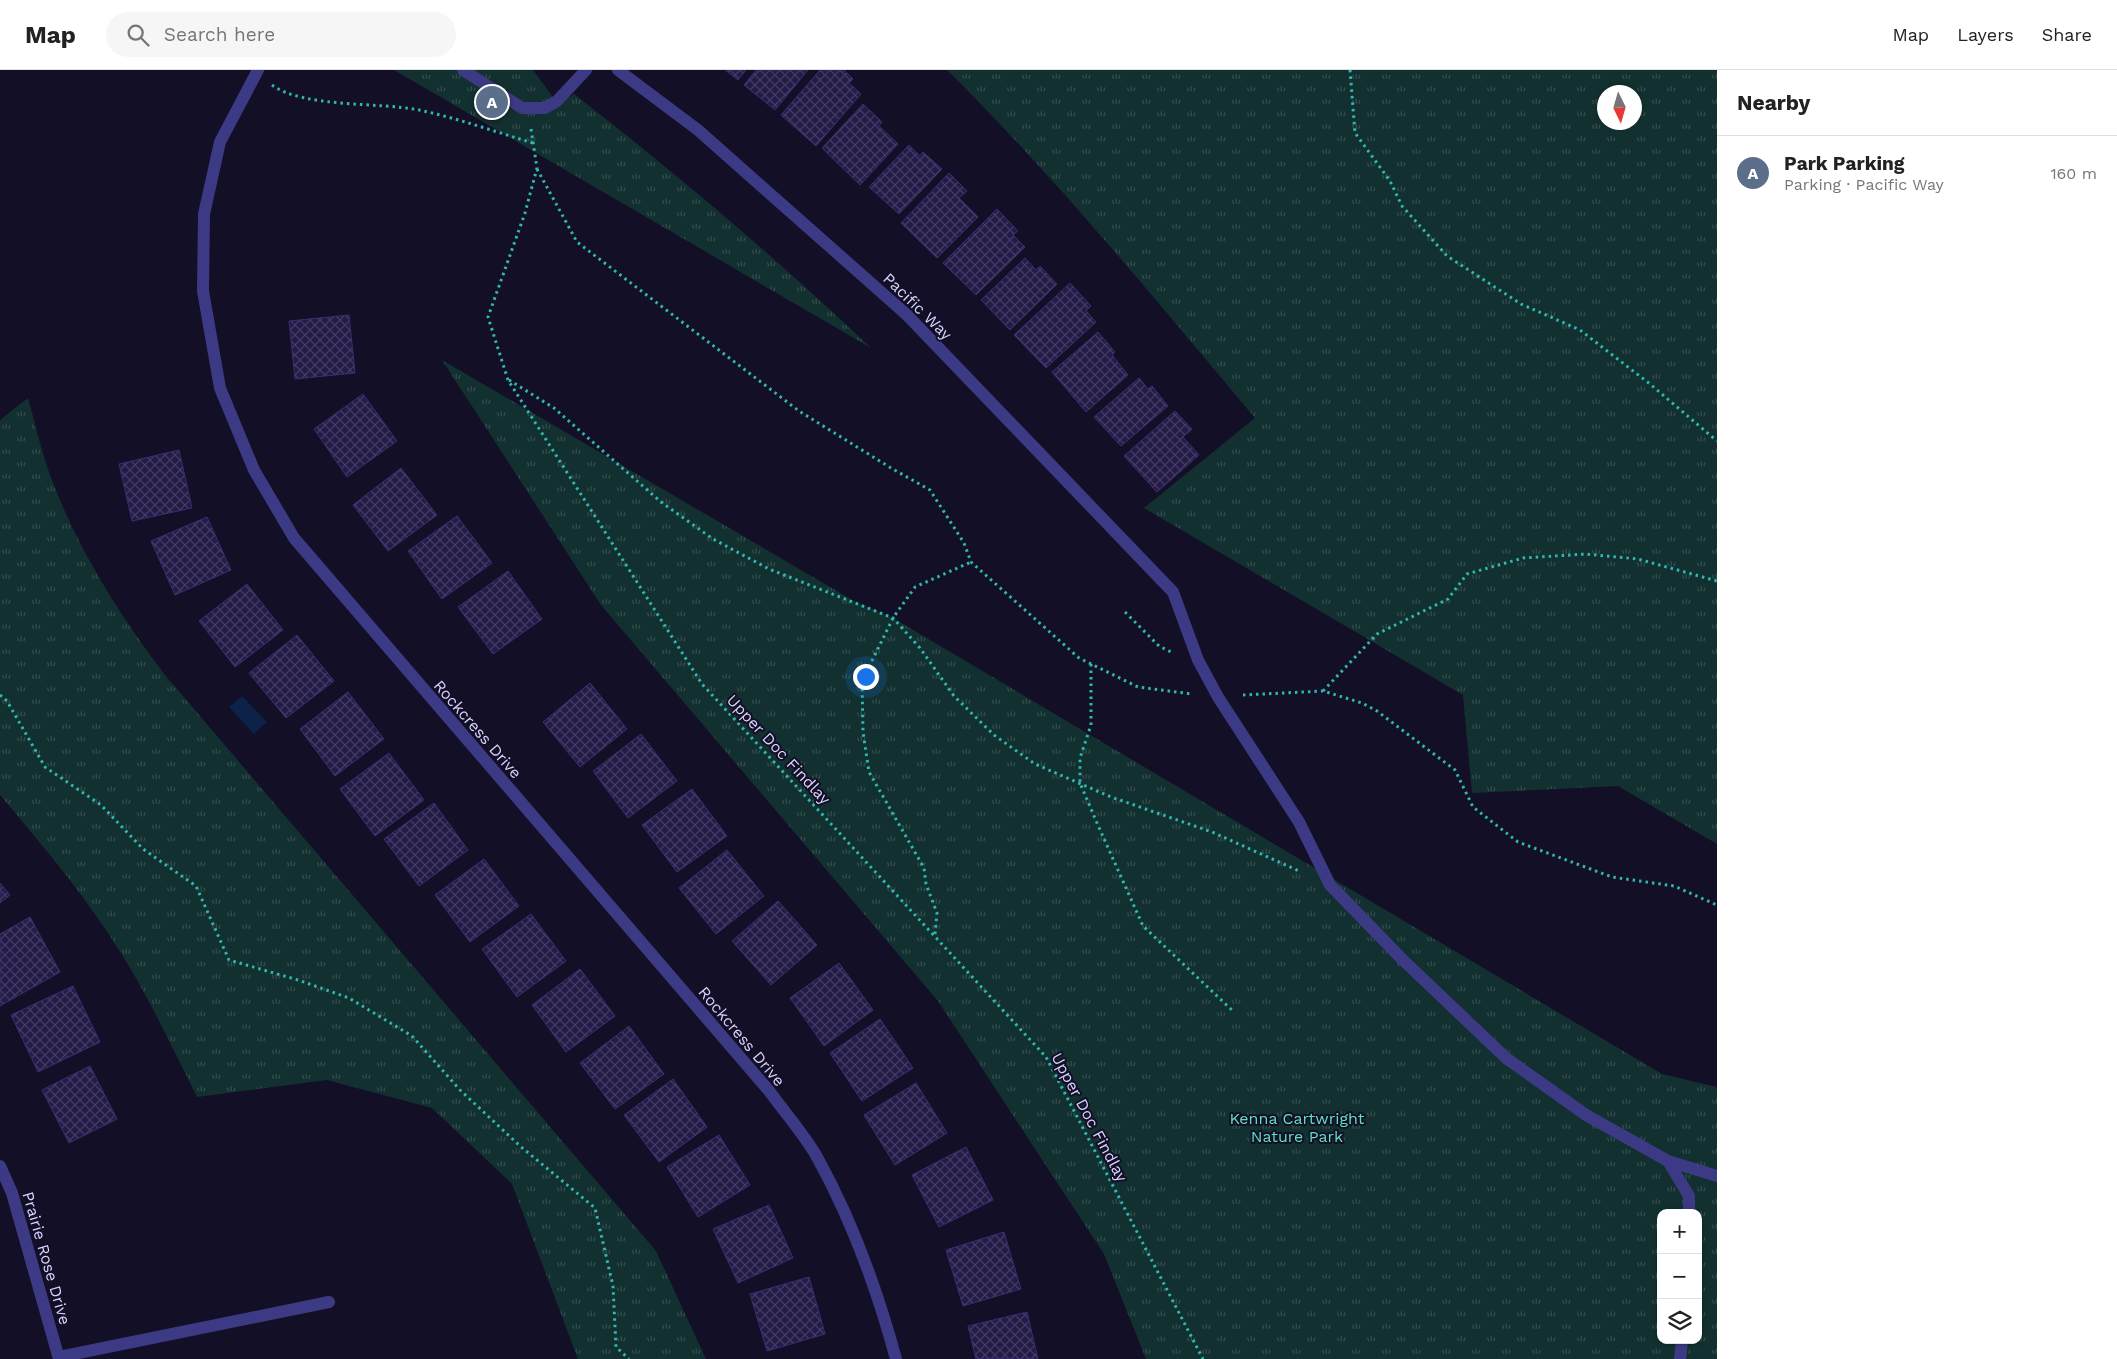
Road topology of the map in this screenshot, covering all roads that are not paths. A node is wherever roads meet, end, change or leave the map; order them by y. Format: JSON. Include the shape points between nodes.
{"nodes":[{"id":1,"x":462,"y":70,"type":"edge"},
{"id":2,"x":586,"y":70,"type":"edge"},
{"id":3,"x":618,"y":70,"type":"edge"},
{"id":4,"x":257,"y":71,"type":"edge"},
{"id":5,"x":1668,"y":1161,"type":"junction"},
{"id":6,"x":0,"y":1166,"type":"edge"},
{"id":7,"x":1717,"y":1176,"type":"edge"},
{"id":8,"x":1689,"y":1209,"type":"edge"},
{"id":9,"x":329,"y":1302,"type":"dead end"},
{"id":10,"x":1682,"y":1344,"type":"edge"},
{"id":11,"x":59,"y":1358,"type":"edge"},
{"id":12,"x":896,"y":1359,"type":"edge"},
{"id":13,"x":1680,"y":1359,"type":"edge"}],
"edges":[{"from":1,"to":2,"type":"street","via":[[522,108],[545,108],[557,101]]},
{"from":3,"to":5,"type":"street","name":"Pacific Way","via":[[698,130],[907,315],[1173,592],[1196,655],[1218,697],[1299,822],[1330,885],[1506,1058],[1586,1115]]},
{"from":4,"to":12,"type":"street","name":"Rockcress Drive","via":[[220,142],[204,214],[203,291],[220,388],[254,470],[294,538],[770,1092],[811,1148],[856,1237],[884,1312]]},
{"from":5,"to":7,"type":"street"},
{"from":5,"to":8,"type":"street","via":[[1689,1196]]},
{"from":6,"to":11,"type":"street","name":"Prairie Rose Drive","via":[[12,1194]]},
{"from":9,"to":11,"type":"street"},
{"from":10,"to":13,"type":"street"}]}
